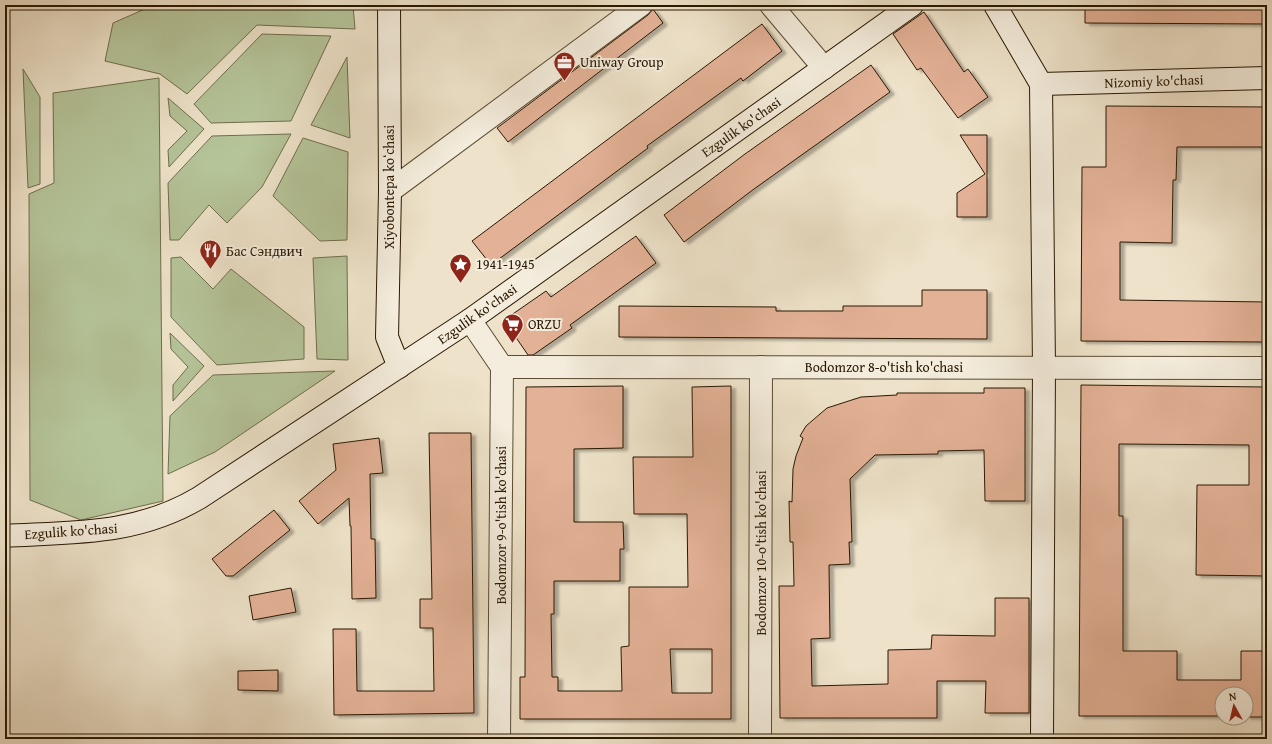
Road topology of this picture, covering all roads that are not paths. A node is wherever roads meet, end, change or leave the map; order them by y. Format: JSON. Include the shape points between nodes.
{"nodes":[{"id":1,"x":389,"y":5,"type":"edge"},
{"id":2,"x":641,"y":5,"type":"edge"},
{"id":3,"x":771,"y":5,"type":"edge"},
{"id":4,"x":912,"y":5,"type":"edge"},
{"id":5,"x":995,"y":5,"type":"edge"},
{"id":6,"x":824,"y":68,"type":"junction"},
{"id":7,"x":1267,"y":78,"type":"edge"},
{"id":8,"x":1041,"y":84,"type":"junction"},
{"id":9,"x":390,"y":191,"type":"junction"},
{"id":10,"x":470,"y":320,"type":"junction"},
{"id":11,"x":399,"y":367,"type":"junction"},
{"id":12,"x":502,"y":367,"type":"junction"},
{"id":13,"x":761,"y":367,"type":"junction"},
{"id":14,"x":1044,"y":367,"type":"junction"},
{"id":15,"x":1267,"y":368,"type":"edge"},
{"id":16,"x":5,"y":536,"type":"edge"},
{"id":17,"x":499,"y":739,"type":"edge"},
{"id":18,"x":760,"y":739,"type":"edge"},
{"id":19,"x":1042,"y":739,"type":"edge"}],
"edges":[{"from":1,"to":9,"type":"street","name":"Xiyobontepa koʻchasi"},
{"from":2,"to":9,"type":"street"},
{"from":3,"to":6,"type":"street"},
{"from":4,"to":6,"type":"street","name":"Ezgulik ko'chasi"},
{"from":5,"to":8,"type":"street"},
{"from":6,"to":10,"type":"street","name":"Ezgulik ko'chasi"},
{"from":7,"to":8,"type":"street","name":"Nizomiy ko'chasi"},
{"from":8,"to":14,"type":"street"},
{"from":9,"to":11,"type":"street","name":"Xiyobontepa koʻchasi","via":[[387,337]]},
{"from":10,"to":11,"type":"street","name":"Ezgulik ko'chasi"},
{"from":10,"to":12,"type":"street"},
{"from":11,"to":16,"type":"street","name":"Ezgulik ko'chasi","via":[[179,510],[132,526],[105,531]]},
{"from":12,"to":13,"type":"street","name":"Bodomzor 8-o'tish ko'chasi"},
{"from":12,"to":17,"type":"street","name":"Bodomzor 9-o'tish ko'chasi"},
{"from":13,"to":14,"type":"street","name":"Bodomzor 8-o'tish ko'chasi"},
{"from":13,"to":18,"type":"street","name":"Bodomzor 10-o'tish ko'chasi"},
{"from":14,"to":15,"type":"street","name":"Bodomzor 8-o'tish ko'chasi"},
{"from":14,"to":19,"type":"street"}]}
